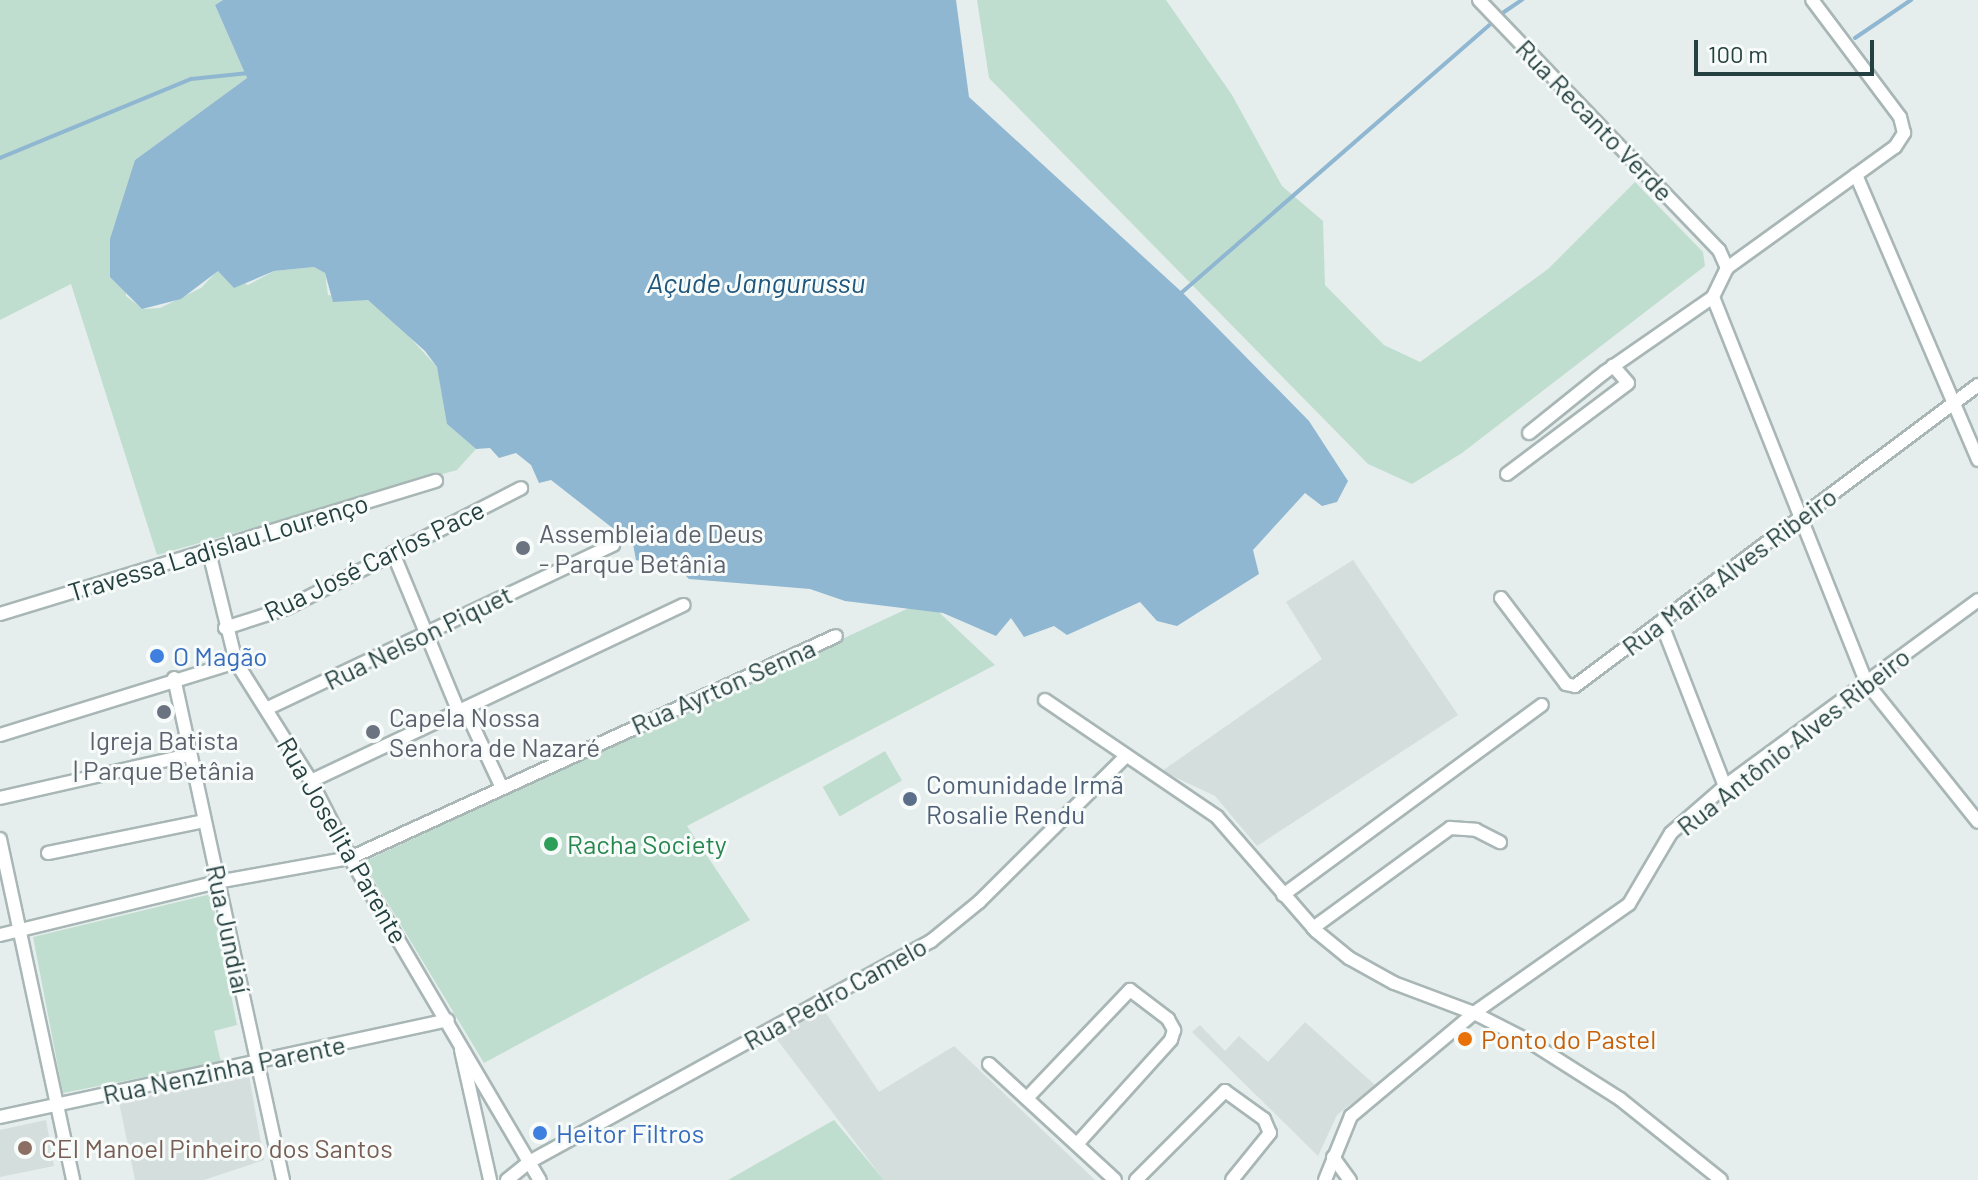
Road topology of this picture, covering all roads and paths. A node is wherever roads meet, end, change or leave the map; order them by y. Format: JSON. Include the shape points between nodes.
{"nodes":[{"id":1,"x":1479,"y":0,"type":"edge"},
{"id":2,"x":1812,"y":0,"type":"edge"},
{"id":3,"x":1856,"y":175,"type":"junction"},
{"id":4,"x":1727,"y":268,"type":"junction"},
{"id":5,"x":1713,"y":297,"type":"junction"},
{"id":6,"x":1613,"y":366,"type":"junction"},
{"id":7,"x":1978,"y":385,"type":"edge"},
{"id":8,"x":1956,"y":404,"type":"junction"},
{"id":9,"x":1529,"y":433,"type":"dead end"},
{"id":10,"x":1978,"y":460,"type":"edge"},
{"id":11,"x":1507,"y":474,"type":"dead end"},
{"id":12,"x":436,"y":481,"type":"dead end"},
{"id":13,"x":521,"y":488,"type":"dead end"},
{"id":14,"x":1800,"y":516,"type":"junction"},
{"id":15,"x":613,"y":545,"type":"dead end"},
{"id":16,"x":208,"y":548,"type":"junction"},
{"id":17,"x":393,"y":553,"type":"junction"},
{"id":18,"x":1501,"y":598,"type":"dead end"},
{"id":19,"x":1978,"y":600,"type":"edge"},
{"id":20,"x":683,"y":605,"type":"dead end"},
{"id":21,"x":0,"y":614,"type":"edge"},
{"id":22,"x":1661,"y":622,"type":"junction"},
{"id":23,"x":225,"y":628,"type":"junction"},
{"id":24,"x":427,"y":632,"type":"junction"},
{"id":25,"x":836,"y":636,"type":"dead end"},
{"id":26,"x":236,"y":662,"type":"junction"},
{"id":27,"x":174,"y":678,"type":"junction"},
{"id":28,"x":1866,"y":682,"type":"junction"},
{"id":29,"x":1045,"y":700,"type":"dead end"},
{"id":30,"x":1542,"y":705,"type":"dead end"},
{"id":31,"x":266,"y":709,"type":"junction"},
{"id":32,"x":462,"y":710,"type":"junction"},
{"id":33,"x":0,"y":735,"type":"edge"},
{"id":34,"x":190,"y":755,"type":"junction"},
{"id":35,"x":1126,"y":756,"type":"junction"},
{"id":36,"x":311,"y":781,"type":"junction"},
{"id":37,"x":501,"y":786,"type":"junction"},
{"id":38,"x":1725,"y":786,"type":"junction"},
{"id":39,"x":0,"y":798,"type":"edge"},
{"id":40,"x":204,"y":821,"type":"junction"},
{"id":41,"x":1978,"y":822,"type":"edge"},
{"id":42,"x":0,"y":839,"type":"edge"},
{"id":43,"x":1500,"y":842,"type":"dead end"},
{"id":44,"x":48,"y":853,"type":"dead end"},
{"id":45,"x":350,"y":858,"type":"junction"},
{"id":46,"x":222,"y":881,"type":"junction"},
{"id":47,"x":1283,"y":895,"type":"junction"},
{"id":48,"x":1313,"y":928,"type":"junction"},
{"id":49,"x":20,"y":931,"type":"junction"},
{"id":50,"x":0,"y":935,"type":"edge"},
{"id":51,"x":1474,"y":1013,"type":"junction"},
{"id":52,"x":448,"y":1020,"type":"junction"},
{"id":53,"x":458,"y":1039,"type":"junction"},
{"id":54,"x":256,"y":1063,"type":"junction"},
{"id":55,"x":989,"y":1064,"type":"dead end"},
{"id":56,"x":1028,"y":1097,"type":"junction"},
{"id":57,"x":58,"y":1104,"type":"junction"},
{"id":58,"x":0,"y":1117,"type":"edge"},
{"id":59,"x":1077,"y":1144,"type":"junction"},
{"id":60,"x":1333,"y":1157,"type":"junction"},
{"id":61,"x":529,"y":1162,"type":"junction"},
{"id":62,"x":73,"y":1180,"type":"edge"},
{"id":63,"x":283,"y":1180,"type":"edge"},
{"id":64,"x":490,"y":1180,"type":"edge"},
{"id":65,"x":507,"y":1180,"type":"edge"},
{"id":66,"x":540,"y":1180,"type":"edge"},
{"id":67,"x":1115,"y":1180,"type":"edge"},
{"id":68,"x":1136,"y":1180,"type":"edge"},
{"id":69,"x":1232,"y":1180,"type":"edge"},
{"id":70,"x":1325,"y":1180,"type":"edge"},
{"id":71,"x":1350,"y":1180,"type":"edge"},
{"id":72,"x":1721,"y":1180,"type":"edge"}],
"edges":[{"from":1,"to":4,"type":"street","name":"Rua Recanto Verde","via":[[1710,239]]},
{"from":2,"to":3,"type":"street","via":[[1904,126],[1895,147]]},
{"from":3,"to":4,"type":"street"},
{"from":3,"to":8,"type":"street"},
{"from":4,"to":5,"type":"street"},
{"from":5,"to":6,"type":"street"},
{"from":5,"to":14,"type":"street"},
{"from":6,"to":9,"type":"street"},
{"from":6,"to":11,"type":"street","via":[[1628,383]]},
{"from":7,"to":8,"type":"street","name":"Rua Maria Alves Ribeiro"},
{"from":8,"to":10,"type":"street"},
{"from":8,"to":14,"type":"street","name":"Rua Maria Alves Ribeiro"},
{"from":12,"to":16,"type":"street","name":"Travessa Ladislau Lourenço"},
{"from":13,"to":17,"type":"street","name":"Rua José Carlos Pace"},
{"from":14,"to":22,"type":"street","name":"Rua Maria Alves Ribeiro"},
{"from":14,"to":28,"type":"street"},
{"from":15,"to":24,"type":"street","name":"Rua Nelson Piquet"},
{"from":16,"to":21,"type":"street","name":"Travessa Ladislau Lourenço"},
{"from":16,"to":23,"type":"street","name":"Rua Joselita Parente"},
{"from":17,"to":23,"type":"street","name":"Rua José Carlos Pace","via":[[287,608]]},
{"from":17,"to":24,"type":"street"},
{"from":18,"to":22,"type":"street","name":"Rua Maria Alves Ribeiro","via":[[1571,686]]},
{"from":19,"to":28,"type":"street","name":"Rua Antônio Alves Ribeiro"},
{"from":20,"to":32,"type":"street"},
{"from":22,"to":38,"type":"street"},
{"from":23,"to":26,"type":"street","name":"Rua Joselita Parente"},
{"from":24,"to":31,"type":"street","name":"Rua Nelson Piquet"},
{"from":24,"to":32,"type":"street"},
{"from":25,"to":37,"type":"street","name":"Rua Ayrton Senna"},
{"from":26,"to":27,"type":"street"},
{"from":26,"to":31,"type":"street","name":"Rua Joselita Parente"},
{"from":27,"to":33,"type":"street"},
{"from":27,"to":34,"type":"street","name":"Rua Jundiaí"},
{"from":28,"to":38,"type":"street","name":"Rua Antônio Alves Ribeiro"},
{"from":28,"to":41,"type":"street"},
{"from":29,"to":35,"type":"street"},
{"from":30,"to":47,"type":"street"},
{"from":31,"to":36,"type":"street","name":"Rua Joselita Parente"},
{"from":32,"to":36,"type":"street"},
{"from":32,"to":37,"type":"street"},
{"from":34,"to":39,"type":"street"},
{"from":34,"to":40,"type":"street","name":"Rua Jundiaí"},
{"from":35,"to":47,"type":"street","via":[[1217,817]]},
{"from":35,"to":61,"type":"street","name":"Rua Pedro Camelo","via":[[979,902],[931,941]]},
{"from":36,"to":45,"type":"street","name":"Rua Joselita Parente"},
{"from":37,"to":45,"type":"street","name":"Rua Ayrton Senna"},
{"from":38,"to":51,"type":"street","name":"Rua Antônio Alves Ribeiro","via":[[1671,833],[1629,904]]},
{"from":40,"to":44,"type":"street"},
{"from":40,"to":46,"type":"street","name":"Rua Jundiaí"},
{"from":42,"to":49,"type":"street"},
{"from":43,"to":48,"type":"street","via":[[1476,830],[1450,828]]},
{"from":45,"to":46,"type":"street","name":"Rua Ayrton Senna"},
{"from":45,"to":52,"type":"street","name":"Rua Joselita Parente"},
{"from":46,"to":49,"type":"street","name":"Rua Ayrton Senna"},
{"from":46,"to":54,"type":"street","name":"Rua Jundiaí"},
{"from":47,"to":48,"type":"street"},
{"from":48,"to":51,"type":"street","via":[[1371,972]]},
{"from":49,"to":50,"type":"street","name":"Rua Ayrton Senna"},
{"from":49,"to":57,"type":"street"},
{"from":51,"to":60,"type":"street","name":"Rua Antônio Alves Ribeiro","via":[[1351,1116]]},
{"from":51,"to":72,"type":"street","via":[[1620,1099]]},
{"from":52,"to":53,"type":"street","name":"Rua Joselita Parente"},
{"from":52,"to":54,"type":"street","name":"Rua Nenzinha Parente"},
{"from":53,"to":61,"type":"street","name":"Rua Joselita Parente"},
{"from":53,"to":64,"type":"street","name":"Rua Joselita Parente"},
{"from":54,"to":57,"type":"street","name":"Rua Nenzinha Parente"},
{"from":54,"to":63,"type":"street","name":"Rua Jundiaí"},
{"from":55,"to":56,"type":"street"},
{"from":56,"to":59,"type":"street"},
{"from":56,"to":59,"type":"street","via":[[1128,992],[1141,993],[1174,1030],[1160,1054]]},
{"from":57,"to":58,"type":"street","name":"Rua Nenzinha Parente"},
{"from":57,"to":62,"type":"street"},
{"from":59,"to":67,"type":"street"},
{"from":60,"to":70,"type":"street","name":"Rua Antônio Alves Ribeiro"},
{"from":60,"to":71,"type":"street"},
{"from":61,"to":65,"type":"street","name":"Rua Pedro Camelo"},
{"from":61,"to":66,"type":"street","name":"Rua Joselita Parente"},
{"from":68,"to":69,"type":"street","via":[[1225,1091],[1239,1097],[1269,1126],[1259,1150]]}]}
